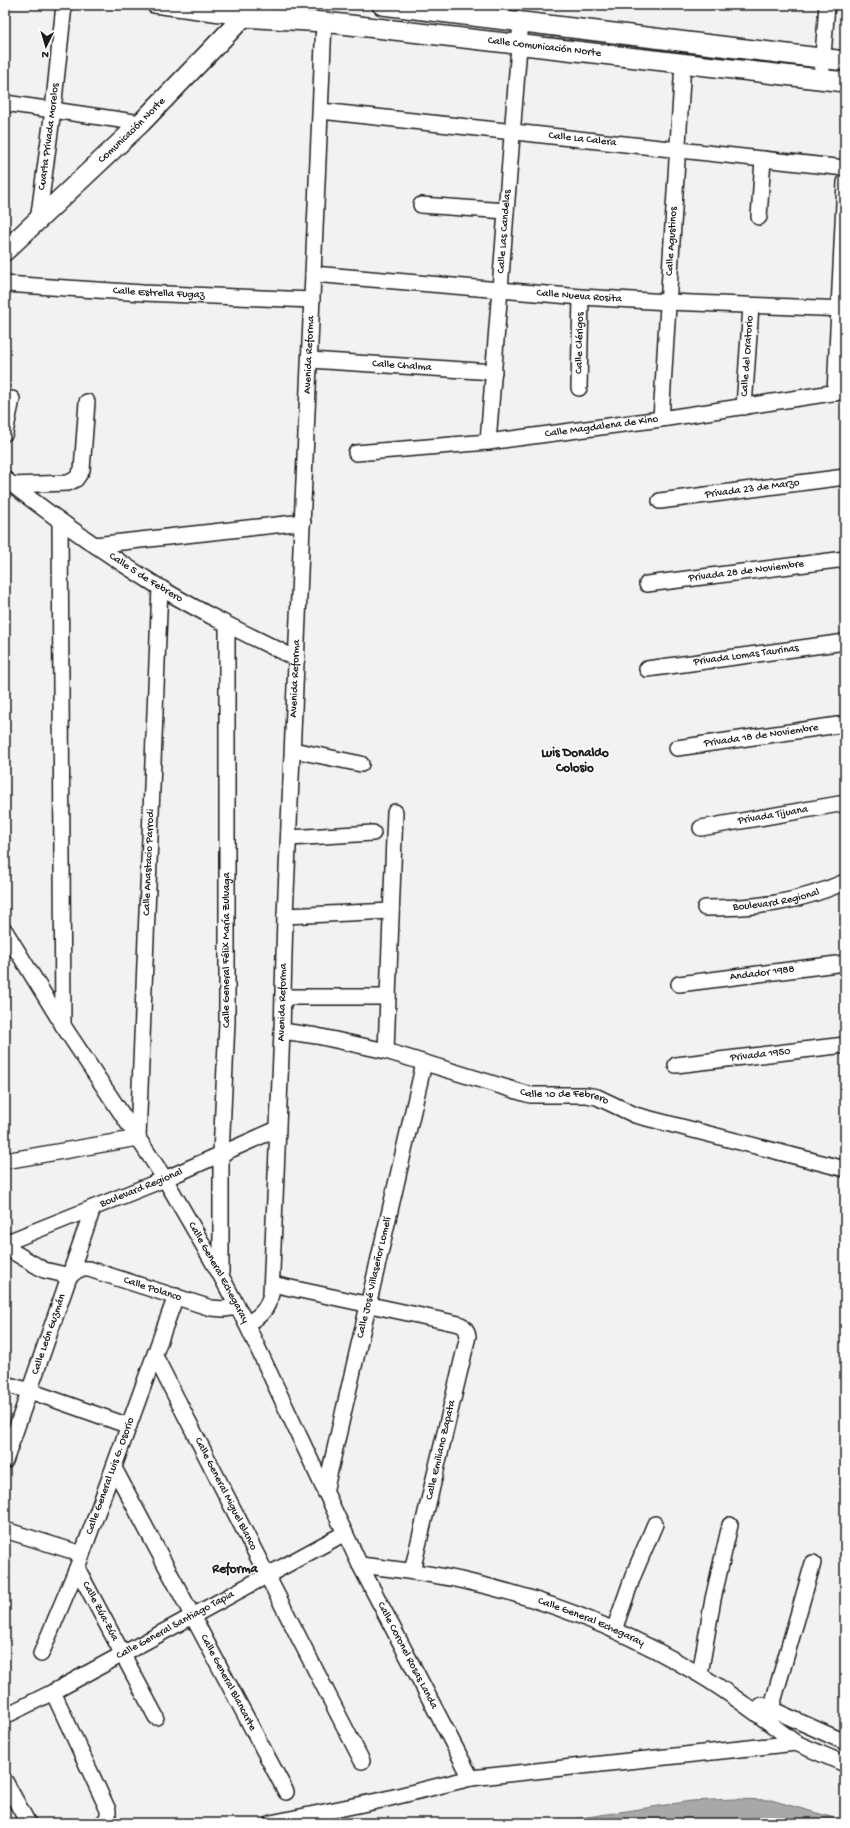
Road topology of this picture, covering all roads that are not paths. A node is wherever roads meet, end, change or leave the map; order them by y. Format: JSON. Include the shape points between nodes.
{"nodes":[{"id":1,"x":64,"y":5,"type":"edge"},
{"id":2,"x":154,"y":5,"type":"edge"},
{"id":3,"x":390,"y":5,"type":"edge"},
{"id":4,"x":827,"y":5,"type":"edge"},
{"id":5,"x":249,"y":11,"type":"edge"},
{"id":6,"x":521,"y":21,"type":"junction"},
{"id":7,"x":324,"y":22,"type":"junction"},
{"id":8,"x":392,"y":30,"type":"junction"},
{"id":9,"x":519,"y":45,"type":"junction"},
{"id":10,"x":823,"y":58,"type":"junction"},
{"id":11,"x":845,"y":61,"type":"edge"},
{"id":12,"x":683,"y":63,"type":"junction"},
{"id":13,"x":821,"y":80,"type":"junction"},
{"id":14,"x":845,"y":82,"type":"edge"},
{"id":15,"x":5,"y":103,"type":"edge"},
{"id":16,"x":53,"y":110,"type":"junction"},
{"id":17,"x":321,"y":111,"type":"junction"},
{"id":18,"x":141,"y":123,"type":"junction"},
{"id":19,"x":512,"y":132,"type":"junction"},
{"id":20,"x":677,"y":150,"type":"junction"},
{"id":21,"x":763,"y":159,"type":"junction"},
{"id":22,"x":845,"y":168,"type":"edge"},
{"id":23,"x":845,"y":182,"type":"edge"},
{"id":24,"x":421,"y":205,"type":"dead end"},
{"id":25,"x":506,"y":211,"type":"junction"},
{"id":26,"x":760,"y":218,"type":"dead end"},
{"id":27,"x":38,"y":221,"type":"junction"},
{"id":28,"x":5,"y":251,"type":"edge"},
{"id":29,"x":313,"y":274,"type":"junction"},
{"id":30,"x":5,"y":284,"type":"edge"},
{"id":31,"x":500,"y":291,"type":"junction"},
{"id":32,"x":581,"y":297,"type":"junction"},
{"id":33,"x":312,"y":300,"type":"junction"},
{"id":34,"x":668,"y":302,"type":"junction"},
{"id":35,"x":751,"y":306,"type":"junction"},
{"id":36,"x":842,"y":309,"type":"edge"},
{"id":37,"x":310,"y":360,"type":"junction"},
{"id":38,"x":494,"y":372,"type":"junction"},
{"id":39,"x":579,"y":388,"type":"dead end"},
{"id":40,"x":840,"y":392,"type":"edge"},
{"id":41,"x":12,"y":399,"type":"dead end"},
{"id":42,"x":87,"y":402,"type":"dead end"},
{"id":43,"x":744,"y":407,"type":"junction"},
{"id":44,"x":661,"y":420,"type":"junction"},
{"id":45,"x":5,"y":433,"type":"edge"},
{"id":46,"x":488,"y":442,"type":"junction"},
{"id":47,"x":356,"y":453,"type":"dead end"},
{"id":48,"x":845,"y":477,"type":"edge"},
{"id":49,"x":9,"y":482,"type":"edge"},
{"id":50,"x":660,"y":501,"type":"dead end"},
{"id":51,"x":60,"y":521,"type":"junction"},
{"id":52,"x":303,"y":522,"type":"junction"},
{"id":53,"x":95,"y":545,"type":"junction"},
{"id":54,"x":845,"y":559,"type":"edge"},
{"id":55,"x":648,"y":584,"type":"dead end"},
{"id":56,"x":160,"y":587,"type":"junction"},
{"id":57,"x":228,"y":625,"type":"junction"},
{"id":58,"x":845,"y":642,"type":"edge"},
{"id":59,"x":297,"y":659,"type":"junction"},
{"id":60,"x":647,"y":669,"type":"dead end"},
{"id":61,"x":845,"y":724,"type":"edge"},
{"id":62,"x":677,"y":748,"type":"dead end"},
{"id":63,"x":292,"y":750,"type":"junction"},
{"id":64,"x":361,"y":764,"type":"dead end"},
{"id":65,"x":845,"y":803,"type":"edge"},
{"id":66,"x":395,"y":812,"type":"dead end"},
{"id":67,"x":701,"y":828,"type":"dead end"},
{"id":68,"x":373,"y":833,"type":"dead end"},
{"id":69,"x":288,"y":838,"type":"junction"},
{"id":70,"x":845,"y":882,"type":"edge"},
{"id":71,"x":705,"y":908,"type":"dead end"},
{"id":72,"x":391,"y":911,"type":"junction"},
{"id":73,"x":285,"y":916,"type":"junction"},
{"id":74,"x":5,"y":931,"type":"edge"},
{"id":75,"x":845,"y":963,"type":"edge"},
{"id":76,"x":680,"y":984,"type":"dead end"},
{"id":77,"x":283,"y":997,"type":"junction"},
{"id":78,"x":388,"y":997,"type":"junction"},
{"id":79,"x":64,"y":1027,"type":"junction"},
{"id":80,"x":282,"y":1031,"type":"junction"},
{"id":81,"x":845,"y":1045,"type":"edge"},
{"id":82,"x":386,"y":1051,"type":"junction"},
{"id":83,"x":424,"y":1063,"type":"junction"},
{"id":84,"x":676,"y":1065,"type":"dead end"},
{"id":85,"x":277,"y":1129,"type":"junction"},
{"id":86,"x":138,"y":1138,"type":"junction"},
{"id":87,"x":221,"y":1154,"type":"junction"},
{"id":88,"x":5,"y":1161,"type":"edge"},
{"id":89,"x":845,"y":1169,"type":"edge"},
{"id":90,"x":165,"y":1179,"type":"junction"},
{"id":91,"x":93,"y":1208,"type":"junction"},
{"id":92,"x":5,"y":1244,"type":"edge"},
{"id":93,"x":5,"y":1247,"type":"edge"},
{"id":94,"x":70,"y":1276,"type":"junction"},
{"id":95,"x":221,"y":1276,"type":"junction"},
{"id":96,"x":272,"y":1284,"type":"junction"},
{"id":97,"x":176,"y":1296,"type":"junction"},
{"id":98,"x":368,"y":1304,"type":"junction"},
{"id":99,"x":237,"y":1307,"type":"junction"},
{"id":100,"x":246,"y":1323,"type":"junction"},
{"id":101,"x":154,"y":1356,"type":"junction"},
{"id":102,"x":5,"y":1384,"type":"edge"},
{"id":103,"x":30,"y":1391,"type":"junction"},
{"id":104,"x":129,"y":1426,"type":"junction"},
{"id":105,"x":5,"y":1461,"type":"edge"},
{"id":106,"x":114,"y":1468,"type":"junction"},
{"id":107,"x":325,"y":1492,"type":"junction"},
{"id":108,"x":655,"y":1524,"type":"dead end"},
{"id":109,"x":730,"y":1525,"type":"dead end"},
{"id":110,"x":5,"y":1530,"type":"edge"},
{"id":111,"x":345,"y":1533,"type":"junction"},
{"id":112,"x":82,"y":1554,"type":"junction"},
{"id":113,"x":813,"y":1563,"type":"dead end"},
{"id":114,"x":360,"y":1565,"type":"junction"},
{"id":115,"x":77,"y":1568,"type":"junction"},
{"id":116,"x":412,"y":1571,"type":"junction"},
{"id":117,"x":267,"y":1575,"type":"junction"},
{"id":118,"x":193,"y":1616,"type":"junction"},
{"id":119,"x":614,"y":1630,"type":"junction"},
{"id":120,"x":41,"y":1654,"type":"dead end"},
{"id":121,"x":123,"y":1654,"type":"junction"},
{"id":122,"x":700,"y":1674,"type":"junction"},
{"id":123,"x":53,"y":1692,"type":"junction"},
{"id":124,"x":727,"y":1692,"type":"junction"},
{"id":125,"x":771,"y":1709,"type":"junction"},
{"id":126,"x":5,"y":1716,"type":"edge"},
{"id":127,"x":156,"y":1717,"type":"dead end"},
{"id":128,"x":845,"y":1742,"type":"edge"},
{"id":129,"x":796,"y":1743,"type":"junction"},
{"id":130,"x":362,"y":1761,"type":"dead end"},
{"id":131,"x":845,"y":1764,"type":"edge"},
{"id":132,"x":472,"y":1778,"type":"junction"},
{"id":133,"x":5,"y":1780,"type":"edge"},
{"id":134,"x":286,"y":1792,"type":"dead end"},
{"id":135,"x":28,"y":1823,"type":"edge"},
{"id":136,"x":103,"y":1823,"type":"edge"},
{"id":137,"x":271,"y":1823,"type":"edge"}],
"edges":[{"from":1,"to":16,"type":"street","name":"Cuarta Privada Morelos"},
{"from":2,"to":5,"type":"street"},
{"from":3,"to":6,"type":"street","name":"Calle Comunicación Norte"},
{"from":3,"to":8,"type":"street"},
{"from":4,"to":10,"type":"street"},
{"from":5,"to":7,"type":"street","name":"Calle Comunicación Norte"},
{"from":5,"to":18,"type":"street","name":"Comunicación Norte"},
{"from":6,"to":9,"type":"street","name":"Calle Las Candelas"},
{"from":6,"to":10,"type":"street","name":"Calle Comunicación Norte"},
{"from":7,"to":8,"type":"street","name":"Calle Comunicación Norte"},
{"from":7,"to":17,"type":"street","name":"Avenida Reforma"},
{"from":8,"to":9,"type":"street","name":"Calle Comunicación Norte"},
{"from":9,"to":12,"type":"street","name":"Calle Comunicación Norte"},
{"from":9,"to":19,"type":"street","name":"Calle Las Candelas"},
{"from":10,"to":11,"type":"street","name":"Calle Comunicación Norte"},
{"from":10,"to":13,"type":"street"},
{"from":12,"to":13,"type":"street","name":"Calle Comunicación Norte"},
{"from":12,"to":20,"type":"street","name":"Calle Agustinos"},
{"from":13,"to":14,"type":"street","name":"Calle Comunicación Norte"},
{"from":15,"to":16,"type":"street"},
{"from":16,"to":18,"type":"street"},
{"from":16,"to":27,"type":"street","name":"Cuarta Privada Morelos"},
{"from":17,"to":19,"type":"street","name":"Calle La Calera"},
{"from":17,"to":29,"type":"street","name":"Avenida Reforma"},
{"from":18,"to":27,"type":"street","name":"Comunicación Norte"},
{"from":19,"to":20,"type":"street","name":"Calle La Calera"},
{"from":19,"to":25,"type":"street","name":"Calle Las Candelas"},
{"from":20,"to":21,"type":"street","name":"Calle La Calera"},
{"from":20,"to":34,"type":"street","name":"Calle Agustinos"},
{"from":21,"to":22,"type":"street","name":"Calle La Calera"},
{"from":21,"to":26,"type":"street"},
{"from":23,"to":36,"type":"street"},
{"from":24,"to":25,"type":"street"},
{"from":25,"to":31,"type":"street","name":"Calle Las Candelas"},
{"from":27,"to":28,"type":"street","name":"Comunicación Norte"},
{"from":29,"to":31,"type":"street","name":"Calle Nueva Rosita"},
{"from":29,"to":33,"type":"street","name":"Avenida Reforma"},
{"from":30,"to":33,"type":"street","name":"Calle Estrella Fugaz"},
{"from":31,"to":32,"type":"street","name":"Calle Nueva Rosita"},
{"from":31,"to":38,"type":"street","name":"Calle Las Candelas"},
{"from":32,"to":34,"type":"street","name":"Calle Nueva Rosita"},
{"from":32,"to":39,"type":"street","name":"Calle Clérigos"},
{"from":33,"to":37,"type":"street","name":"Avenida Reforma"},
{"from":34,"to":35,"type":"street","name":"Calle Nueva Rosita"},
{"from":34,"to":44,"type":"street","name":"Calle Agustinos"},
{"from":35,"to":36,"type":"street","name":"Calle Nueva Rosita"},
{"from":35,"to":43,"type":"street","name":"Calle del Oratorio"},
{"from":36,"to":40,"type":"street"},
{"from":37,"to":38,"type":"street","name":"Calle Chalma"},
{"from":37,"to":52,"type":"street","name":"Avenida Reforma"},
{"from":38,"to":46,"type":"street","name":"Calle Las Candelas"},
{"from":40,"to":43,"type":"street","name":"Calle Magdalena de Kino"},
{"from":41,"to":45,"type":"street"},
{"from":42,"to":49,"type":"street","via":[[82,470],[76,478],[68,483]]},
{"from":43,"to":44,"type":"street","name":"Calle Magdalena de Kino"},
{"from":44,"to":46,"type":"street","name":"Calle Magdalena de Kino"},
{"from":46,"to":47,"type":"street","name":"Calle Magdalena de Kino"},
{"from":48,"to":50,"type":"street","name":"Privada 23 de Marzo"},
{"from":49,"to":51,"type":"street","name":"Calle 5 de Febrero"},
{"from":51,"to":53,"type":"street","name":"Calle 5 de Febrero"},
{"from":51,"to":79,"type":"street"},
{"from":52,"to":53,"type":"street"},
{"from":52,"to":59,"type":"street","name":"Avenida Reforma"},
{"from":53,"to":56,"type":"street","name":"Calle 5 de Febrero"},
{"from":54,"to":55,"type":"street","name":"Privada 28 de Noviembre"},
{"from":56,"to":57,"type":"street","name":"Calle 5 de Febrero"},
{"from":56,"to":86,"type":"street","name":"Calle Anastacio Parrodi"},
{"from":57,"to":59,"type":"street","name":"Calle 5 de Febrero"},
{"from":57,"to":87,"type":"street","name":"Calle General Félix María Zuluaga","via":[[228,1022]]},
{"from":58,"to":60,"type":"street","name":"Privada Lomas Taurinas"},
{"from":59,"to":63,"type":"street","name":"Avenida Reforma"},
{"from":61,"to":62,"type":"street","name":"Privada 18 de Noviembre"},
{"from":63,"to":64,"type":"street"},
{"from":63,"to":69,"type":"street","name":"Avenida Reforma"},
{"from":65,"to":67,"type":"street","name":"Privada Tijuana"},
{"from":66,"to":72,"type":"street"},
{"from":68,"to":69,"type":"street"},
{"from":69,"to":73,"type":"street","name":"Avenida Reforma"},
{"from":70,"to":71,"type":"street","name":"Boulevard Regional","via":[[819,893],[782,903],[743,908]]},
{"from":72,"to":73,"type":"street"},
{"from":72,"to":78,"type":"street"},
{"from":73,"to":77,"type":"street","name":"Avenida Reforma"},
{"from":74,"to":79,"type":"street","name":"Calle General Echegaray"},
{"from":75,"to":76,"type":"street","name":"Andador 1988"},
{"from":77,"to":78,"type":"street"},
{"from":77,"to":80,"type":"street","name":"Avenida Reforma"},
{"from":78,"to":82,"type":"street"},
{"from":79,"to":86,"type":"street","name":"Calle General Echegaray"},
{"from":80,"to":82,"type":"street","name":"Calle 10 de Febrero"},
{"from":80,"to":85,"type":"street","name":"Avenida Reforma"},
{"from":81,"to":84,"type":"street","name":"Privada 1950"},
{"from":82,"to":83,"type":"street","name":"Calle 10 de Febrero"},
{"from":83,"to":89,"type":"street","name":"Calle 10 de Febrero","via":[[530,1095],[586,1094],[635,1115]]},
{"from":83,"to":98,"type":"street","name":"Calle José Villaseñor Lomelí"},
{"from":85,"to":87,"type":"street","name":"Boulevard Regional"},
{"from":85,"to":96,"type":"street","name":"Avenida Reforma"},
{"from":86,"to":88,"type":"street"},
{"from":86,"to":90,"type":"street","name":"Calle General Echegaray"},
{"from":87,"to":90,"type":"street","name":"Boulevard Regional"},
{"from":87,"to":95,"type":"street","name":"Calle General Félix María Zuluaga"},
{"from":90,"to":91,"type":"street","name":"Boulevard Regional"},
{"from":90,"to":95,"type":"street","name":"Calle General Echegaray"},
{"from":91,"to":92,"type":"street","name":"Boulevard Regional"},
{"from":91,"to":94,"type":"street","name":"Calle León Guzmán"},
{"from":93,"to":94,"type":"street","via":[[44,1270]]},
{"from":94,"to":97,"type":"street","name":"Calle Polanco","via":[[79,1269],[94,1270]]},
{"from":94,"to":103,"type":"street","name":"Calle León Guzmán"},
{"from":95,"to":99,"type":"street","name":"Calle General Echegaray"},
{"from":96,"to":98,"type":"street"},
{"from":96,"to":100,"type":"street","name":"Avenida Reforma","via":[[266,1308],[255,1319]]},
{"from":97,"to":99,"type":"street","name":"Calle Polanco","via":[[211,1308]]},
{"from":97,"to":101,"type":"street","name":"Calle General Luis G. Osorio"},
{"from":98,"to":107,"type":"street","name":"Calle José Villaseñor Lomelí"},
{"from":98,"to":116,"type":"street","name":"Calle Emiliano Zapata","via":[[459,1324],[466,1328],[468,1336]]},
{"from":99,"to":100,"type":"street","name":"Calle General Echegaray"},
{"from":100,"to":107,"type":"street","name":"Calle General Echegaray"},
{"from":101,"to":104,"type":"street","name":"Calle General Luis G. Osorio"},
{"from":101,"to":117,"type":"street","name":"Calle General Miguel Blanco"},
{"from":102,"to":103,"type":"street"},
{"from":103,"to":104,"type":"street"},
{"from":103,"to":105,"type":"street","name":"Calle León Guzmán"},
{"from":104,"to":106,"type":"street","name":"Calle General Luis G. Osorio"},
{"from":106,"to":112,"type":"street","name":"Calle General Luis G. Osorio"},
{"from":106,"to":118,"type":"street","name":"Calle General Blancarte"},
{"from":107,"to":111,"type":"street","name":"Calle General Echegaray"},
{"from":108,"to":119,"type":"street"},
{"from":109,"to":122,"type":"street","via":[[713,1599]]},
{"from":110,"to":112,"type":"street"},
{"from":111,"to":114,"type":"street","name":"Calle Coronel Rosas Landa"},
{"from":111,"to":117,"type":"street","name":"Calle General Santiago Tapia"},
{"from":112,"to":115,"type":"street","name":"Calle General Luis G. Osorio"},
{"from":113,"to":125,"type":"street"},
{"from":114,"to":116,"type":"street","name":"Calle General Echegaray"},
{"from":114,"to":132,"type":"street","name":"Calle Coronel Rosas Landa"},
{"from":115,"to":120,"type":"street","name":"Calle General Luis G. Osorio"},
{"from":115,"to":121,"type":"street","name":"Calle Zúa-Zúa"},
{"from":116,"to":119,"type":"street","name":"Calle General Echegaray","via":[[515,1594],[565,1610]]},
{"from":117,"to":118,"type":"street","name":"Calle General Santiago Tapia"},
{"from":117,"to":130,"type":"street","name":"Calle General Miguel Blanco"},
{"from":118,"to":121,"type":"street","name":"Calle General Santiago Tapia"},
{"from":118,"to":134,"type":"street","name":"Calle General Blancarte"},
{"from":119,"to":122,"type":"street","name":"Calle General Echegaray"},
{"from":121,"to":123,"type":"street","name":"Calle General Santiago Tapia"},
{"from":121,"to":127,"type":"street","name":"Calle Zúa-Zúa"},
{"from":122,"to":124,"type":"street","name":"Calle General Echegaray"},
{"from":123,"to":126,"type":"street","name":"Calle General Santiago Tapia"},
{"from":123,"to":136,"type":"street","via":[[108,1810],[108,1817]]},
{"from":124,"to":125,"type":"street"},
{"from":124,"to":129,"type":"street","name":"Calle General Echegaray"},
{"from":125,"to":128,"type":"street"},
{"from":129,"to":131,"type":"street","name":"Calle General Echegaray"},
{"from":129,"to":132,"type":"street"},
{"from":132,"to":137,"type":"street"},
{"from":133,"to":135,"type":"street"}]}
